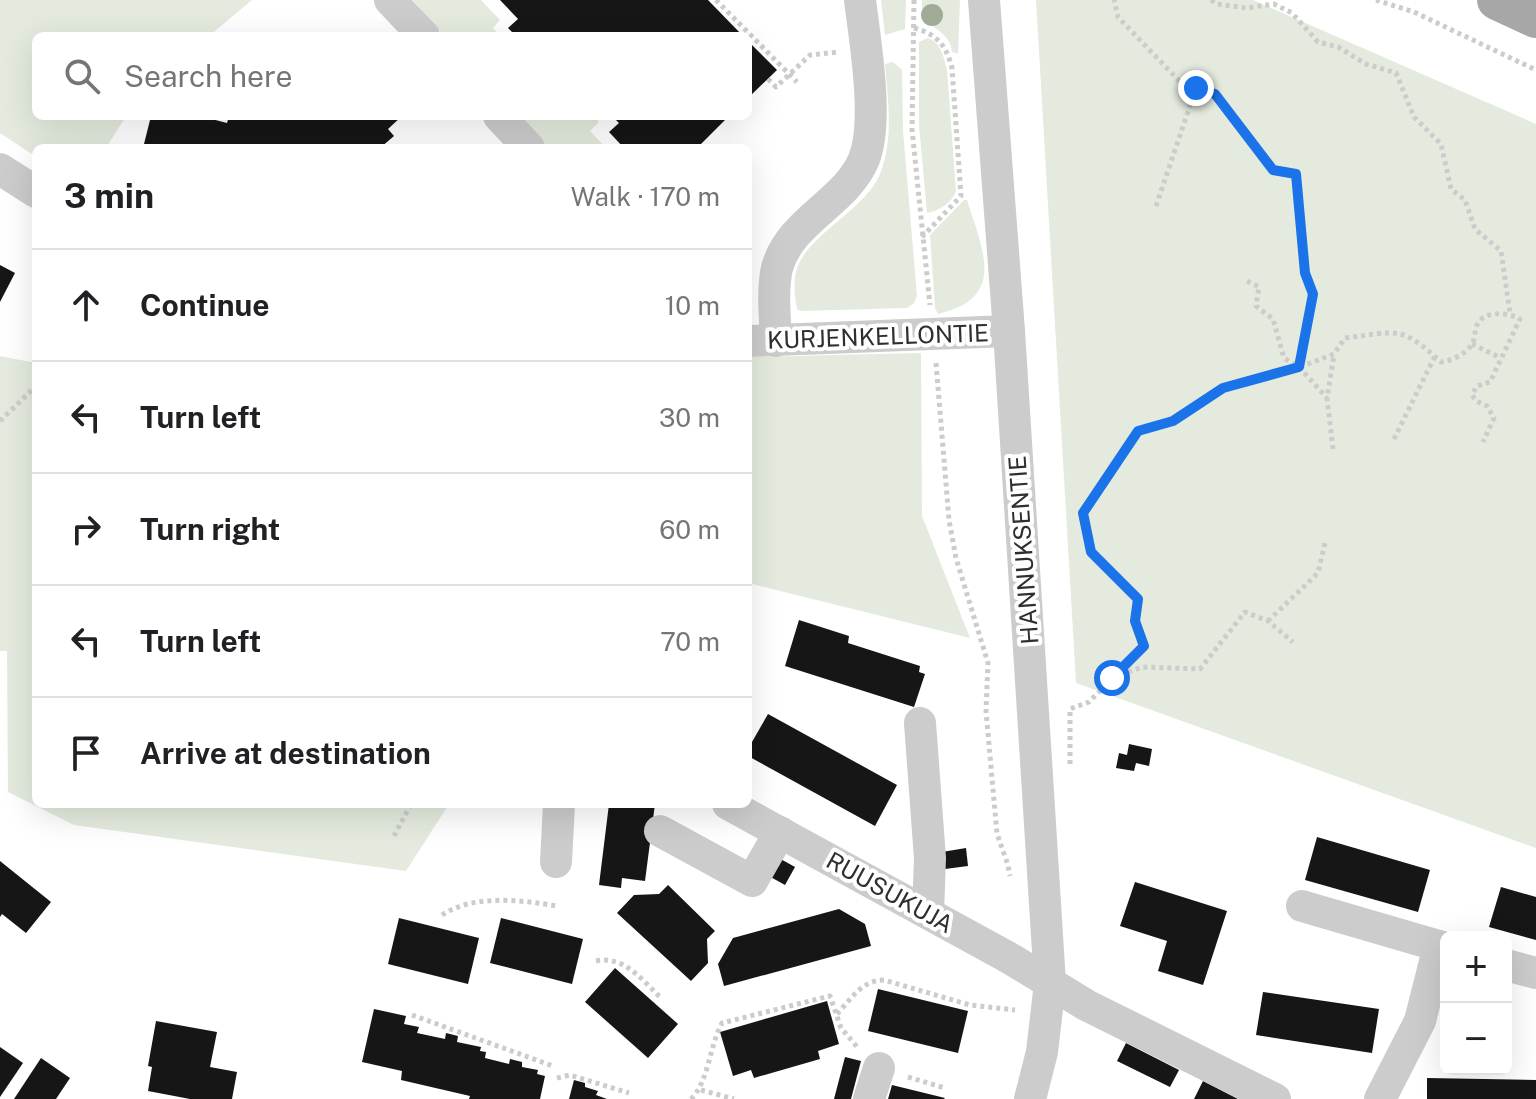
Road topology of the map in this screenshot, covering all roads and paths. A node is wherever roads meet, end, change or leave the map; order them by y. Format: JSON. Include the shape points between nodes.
{"nodes":[{"id":1,"x":390,"y":0,"type":"edge"},
{"id":2,"x":716,"y":0,"type":"edge"},
{"id":3,"x":860,"y":0,"type":"edge"},
{"id":4,"x":914,"y":0,"type":"edge"},
{"id":5,"x":984,"y":0,"type":"edge"},
{"id":6,"x":1114,"y":0,"type":"edge"},
{"id":7,"x":1211,"y":0,"type":"edge"},
{"id":8,"x":1376,"y":0,"type":"edge"},
{"id":9,"x":1497,"y":0,"type":"edge"},
{"id":10,"x":1536,"y":18,"type":"edge"},
{"id":11,"x":914,"y":28,"type":"junction"},
{"id":12,"x":420,"y":32,"type":"edge"},
{"id":13,"x":748,"y":32,"type":"edge"},
{"id":14,"x":752,"y":36,"type":"edge"},
{"id":15,"x":1536,"y":70,"type":"edge"},
{"id":16,"x":797,"y":82,"type":"dead end"},
{"id":17,"x":1196,"y":88,"type":"junction"},
{"id":18,"x":503,"y":120,"type":"edge"},
{"id":19,"x":525,"y":144,"type":"edge"},
{"id":20,"x":0,"y":169,"type":"edge"},
{"id":21,"x":32,"y":189,"type":"edge"},
{"id":22,"x":1156,"y":206,"type":"dead end"},
{"id":23,"x":921,"y":237,"type":"junction"},
{"id":24,"x":1247,"y":281,"type":"dead end"},
{"id":25,"x":1510,"y":313,"type":"junction"},
{"id":26,"x":1009,"y":331,"type":"junction"},
{"id":27,"x":933,"y":334,"type":"junction"},
{"id":28,"x":762,"y":341,"type":"edge"},
{"id":29,"x":1472,"y":344,"type":"junction"},
{"id":30,"x":1334,"y":354,"type":"junction"},
{"id":31,"x":1435,"y":356,"type":"junction"},
{"id":32,"x":1501,"y":358,"type":"junction"},
{"id":33,"x":1299,"y":367,"type":"junction"},
{"id":34,"x":32,"y":390,"type":"edge"},
{"id":35,"x":1327,"y":398,"type":"junction"},
{"id":36,"x":0,"y":421,"type":"edge"},
{"id":37,"x":1394,"y":439,"type":"dead end"},
{"id":38,"x":1483,"y":442,"type":"dead end"},
{"id":39,"x":1333,"y":449,"type":"dead end"},
{"id":40,"x":1325,"y":543,"type":"dead end"},
{"id":41,"x":1268,"y":621,"type":"junction"},
{"id":42,"x":1293,"y":642,"type":"dead end"},
{"id":43,"x":1112,"y":678,"type":"junction"},
{"id":44,"x":1068,"y":717,"type":"dead end"},
{"id":45,"x":920,"y":723,"type":"dead end"},
{"id":46,"x":409,"y":808,"type":"edge"},
{"id":47,"x":559,"y":808,"type":"edge"},
{"id":48,"x":735,"y":808,"type":"edge"},
{"id":49,"x":660,"y":831,"type":"dead end"},
{"id":50,"x":780,"y":832,"type":"junction"},
{"id":51,"x":394,"y":836,"type":"dead end"},
{"id":52,"x":556,"y":862,"type":"dead end"},
{"id":53,"x":1011,"y":889,"type":"dead end"},
{"id":54,"x":557,"y":906,"type":"dead end"},
{"id":55,"x":1302,"y":906,"type":"dead end"},
{"id":56,"x":928,"y":913,"type":"junction"},
{"id":57,"x":442,"y":915,"type":"dead end"},
{"id":58,"x":1440,"y":946,"type":"edge"},
{"id":59,"x":1440,"y":954,"type":"edge"},
{"id":60,"x":1011,"y":959,"type":"junction"},
{"id":61,"x":596,"y":961,"type":"dead end"},
{"id":62,"x":1512,"y":967,"type":"edge"},
{"id":63,"x":1536,"y":973,"type":"edge"},
{"id":64,"x":1050,"y":983,"type":"junction"},
{"id":65,"x":661,"y":998,"type":"dead end"},
{"id":66,"x":1015,"y":1010,"type":"junction"},
{"id":67,"x":837,"y":1014,"type":"junction"},
{"id":68,"x":412,"y":1015,"type":"dead end"},
{"id":69,"x":1016,"y":1020,"type":"dead end"},
{"id":70,"x":553,"y":1066,"type":"dead end"},
{"id":71,"x":879,"y":1068,"type":"junction"},
{"id":72,"x":557,"y":1078,"type":"dead end"},
{"id":73,"x":945,"y":1088,"type":"dead end"},
{"id":74,"x":701,"y":1090,"type":"junction"},
{"id":75,"x":629,"y":1093,"type":"dead end"},
{"id":76,"x":691,"y":1099,"type":"edge"},
{"id":77,"x":734,"y":1099,"type":"edge"},
{"id":78,"x":869,"y":1099,"type":"edge"},
{"id":79,"x":1030,"y":1099,"type":"edge"},
{"id":80,"x":1275,"y":1099,"type":"edge"},
{"id":81,"x":1380,"y":1099,"type":"edge"}],
"edges":[{"from":1,"to":12,"type":"street"},
{"from":2,"to":13,"type":"path"},
{"from":3,"to":28,"type":"street","via":[[870,121],[867,150],[848,185],[782,253]]},
{"from":4,"to":11,"type":"path"},
{"from":5,"to":26,"type":"street","name":"HANNUKSENTIE"},
{"from":6,"to":17,"type":"path","via":[[1118,17],[1182,84]]},
{"from":7,"to":25,"type":"path","via":[[1246,8],[1274,4],[1292,13],[1318,42],[1396,73],[1414,117],[1441,144],[1451,189],[1465,200],[1475,229],[1501,251]]},
{"from":8,"to":15,"type":"path","via":[[1414,12]]},
{"from":9,"to":10,"type":"main road"},
{"from":11,"to":23,"type":"path","via":[[912,129]]},
{"from":11,"to":23,"type":"path","via":[[930,32],[950,59],[961,196]]},
{"from":14,"to":16,"type":"path"},
{"from":17,"to":22,"type":"path"},
{"from":17,"to":33,"type":"path","via":[[1215,94],[1273,170],[1296,174],[1305,273],[1313,294]]},
{"from":18,"to":19,"type":"street"},
{"from":20,"to":21,"type":"street"},
{"from":23,"to":27,"type":"path"},
{"from":24,"to":33,"type":"path","via":[[1259,287],[1256,306],[1273,319],[1284,358]]},
{"from":25,"to":29,"type":"path","via":[[1485,317]]},
{"from":25,"to":32,"type":"path","via":[[1520,319]]},
{"from":26,"to":27,"type":"street","name":"KURJENKELLONTIE"},
{"from":26,"to":64,"type":"street","name":"HANNUKSENTIE"},
{"from":27,"to":28,"type":"street","name":"KURJENKELLONTIE"},
{"from":27,"to":53,"type":"path","via":[[949,520],[988,663],[986,711],[997,834]]},
{"from":29,"to":31,"type":"path","via":[[1454,360],[1441,362]]},
{"from":29,"to":32,"type":"path"},
{"from":30,"to":31,"type":"path","via":[[1345,338],[1400,332]]},
{"from":30,"to":33,"type":"path"},
{"from":30,"to":35,"type":"path"},
{"from":31,"to":37,"type":"path"},
{"from":32,"to":38,"type":"path","via":[[1490,382],[1477,386],[1472,395],[1494,418]]},
{"from":33,"to":35,"type":"path"},
{"from":33,"to":43,"type":"path","via":[[1223,388],[1173,421],[1138,431],[1083,513],[1091,552],[1138,599],[1135,621],[1144,646]]},
{"from":34,"to":36,"type":"path"},
{"from":35,"to":39,"type":"path"},
{"from":40,"to":41,"type":"path","via":[[1318,573]]},
{"from":41,"to":42,"type":"path"},
{"from":41,"to":43,"type":"path","via":[[1245,612],[1200,669],[1143,667]]},
{"from":43,"to":44,"type":"path","via":[[1089,702],[1070,709]]},
{"from":45,"to":56,"type":"street","via":[[930,858]]},
{"from":46,"to":51,"type":"path"},
{"from":47,"to":52,"type":"street"},
{"from":48,"to":50,"type":"street","name":"RUUSUKUJA"},
{"from":49,"to":50,"type":"street","via":[[752,881]]},
{"from":50,"to":56,"type":"street","name":"RUUSUKUJA"},
{"from":54,"to":57,"type":"path","via":[[486,902],[453,907]]},
{"from":55,"to":58,"type":"street"},
{"from":56,"to":60,"type":"street","name":"RUUSUKUJA"},
{"from":59,"to":81,"type":"street","via":[[1420,1021]]},
{"from":60,"to":64,"type":"street","name":"RUUSUKUJA"},
{"from":60,"to":66,"type":"path"},
{"from":61,"to":65,"type":"path","via":[[607,958],[625,965]]},
{"from":62,"to":63,"type":"street"},
{"from":64,"to":79,"type":"street","name":"HANNUKSENTIE"},
{"from":64,"to":80,"type":"street","name":"RUUSUKUJA"},
{"from":66,"to":67,"type":"path","via":[[970,1005],[874,980]]},
{"from":66,"to":69,"type":"path"},
{"from":67,"to":71,"type":"path","via":[[841,1028]]},
{"from":67,"to":74,"type":"path","via":[[830,996],[821,996],[722,1023]]},
{"from":68,"to":70,"type":"path"},
{"from":71,"to":73,"type":"path"},
{"from":71,"to":78,"type":"street"},
{"from":72,"to":75,"type":"path","via":[[570,1075]]},
{"from":74,"to":76,"type":"path"},
{"from":74,"to":77,"type":"path"}]}
